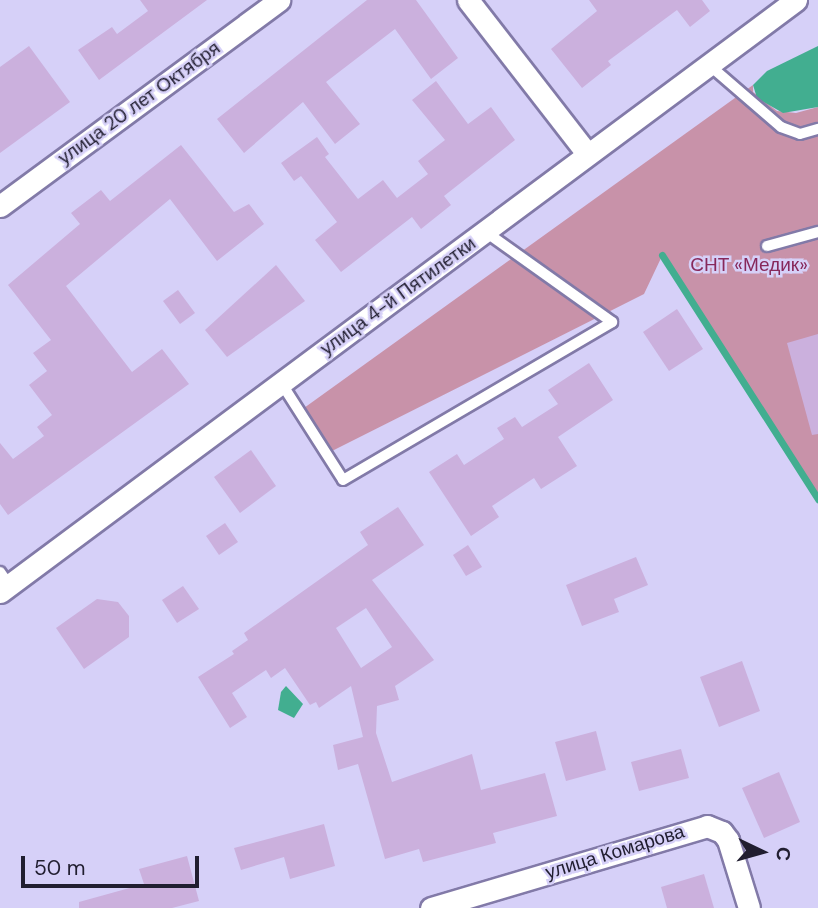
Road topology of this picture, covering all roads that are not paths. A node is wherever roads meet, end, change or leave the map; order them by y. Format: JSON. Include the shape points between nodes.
{"nodes":[{"id":1,"x":279,"y":0,"type":"edge"},
{"id":2,"x":468,"y":0,"type":"edge"},
{"id":3,"x":796,"y":0,"type":"edge"},
{"id":4,"x":708,"y":64,"type":"junction"},
{"id":5,"x":818,"y":129,"type":"edge"},
{"id":6,"x":586,"y":152,"type":"junction"},
{"id":7,"x":0,"y":206,"type":"edge"},
{"id":8,"x":486,"y":232,"type":"junction"},
{"id":9,"x":818,"y":232,"type":"edge"},
{"id":10,"x":767,"y":246,"type":"dead end"},
{"id":11,"x":280,"y":380,"type":"junction"},
{"id":12,"x":3,"y":583,"type":"edge"},
{"id":13,"x":430,"y":908,"type":"edge"},
{"id":14,"x":749,"y":908,"type":"edge"}],
"edges":[{"from":1,"to":7,"type":"street","name":"улица 20 лет Октября"},
{"from":2,"to":6,"type":"street"},
{"from":3,"to":4,"type":"street","name":"улица 4-й Пятилетки"},
{"from":4,"to":5,"type":"lane","via":[[781,127],[800,134]]},
{"from":4,"to":6,"type":"street","name":"улица 4-й Пятилетки"},
{"from":6,"to":8,"type":"street","name":"улица 4-й Пятилетки"},
{"from":8,"to":11,"type":"street","name":"улица 4-й Пятилетки"},
{"from":8,"to":11,"type":"lane","via":[[612,322],[343,480]]},
{"from":9,"to":10,"type":"lane"},
{"from":11,"to":12,"type":"street","name":"улица 4-й Пятилетки"},
{"from":13,"to":14,"type":"street","name":"улица Комарова","via":[[707,826],[728,840]]}]}
